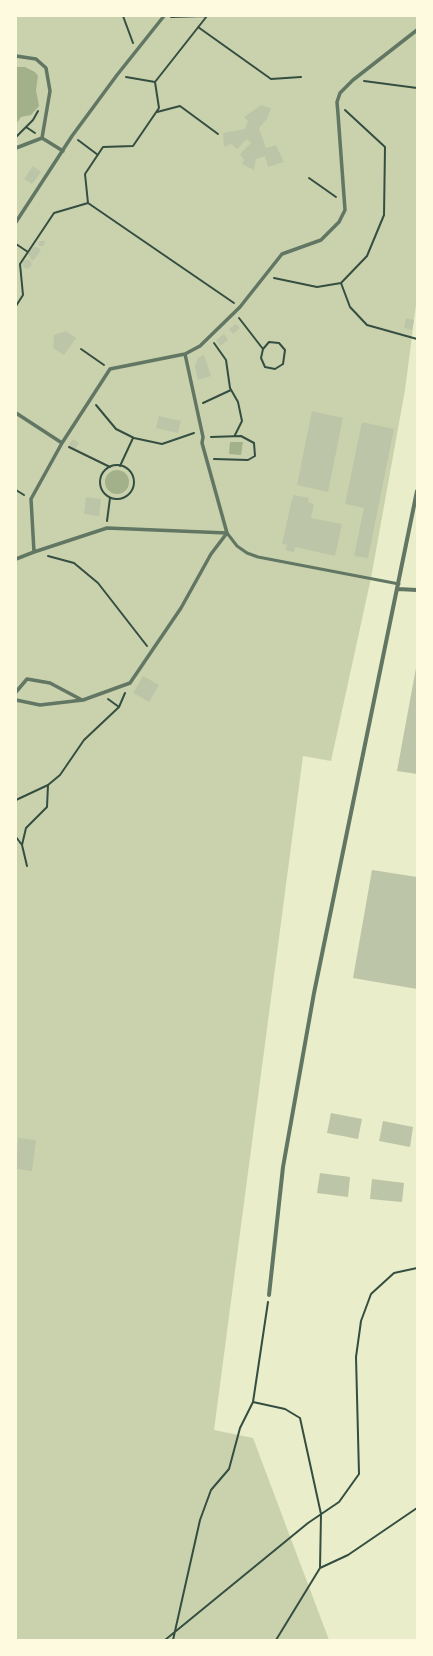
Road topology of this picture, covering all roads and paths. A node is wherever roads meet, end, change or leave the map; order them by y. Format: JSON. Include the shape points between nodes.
{"nodes":[{"id":1,"x":123,"y":16,"type":"edge"},
{"id":2,"x":164,"y":16,"type":"edge"},
{"id":3,"x":207,"y":16,"type":"edge"},
{"id":4,"x":198,"y":27,"type":"junction"},
{"id":5,"x":417,"y":30,"type":"edge"},
{"id":6,"x":136,"y":52,"type":"junction"},
{"id":7,"x":16,"y":56,"type":"edge"},
{"id":8,"x":117,"y":75,"type":"junction"},
{"id":9,"x":301,"y":77,"type":"dead end"},
{"id":10,"x":353,"y":80,"type":"junction"},
{"id":11,"x":154,"y":82,"type":"junction"},
{"id":12,"x":417,"y":88,"type":"edge"},
{"id":13,"x":39,"y":109,"type":"dead end"},
{"id":14,"x":156,"y":112,"type":"junction"},
{"id":15,"x":218,"y":134,"type":"dead end"},
{"id":16,"x":72,"y":136,"type":"junction"},
{"id":17,"x":16,"y":137,"type":"edge"},
{"id":18,"x":42,"y":138,"type":"junction"},
{"id":19,"x":16,"y":148,"type":"edge"},
{"id":20,"x":63,"y":151,"type":"junction"},
{"id":21,"x":98,"y":155,"type":"junction"},
{"id":22,"x":309,"y":178,"type":"dead end"},
{"id":23,"x":344,"y":202,"type":"junction"},
{"id":24,"x":88,"y":204,"type":"junction"},
{"id":25,"x":16,"y":222,"type":"edge"},
{"id":26,"x":16,"y":244,"type":"edge"},
{"id":27,"x":28,"y":252,"type":"junction"},
{"id":28,"x":342,"y":283,"type":"dead end"},
{"id":29,"x":16,"y":306,"type":"edge"},
{"id":30,"x":240,"y":307,"type":"junction"},
{"id":31,"x":235,"y":312,"type":"junction"},
{"id":32,"x":210,"y":337,"type":"junction"},
{"id":33,"x":417,"y":339,"type":"edge"},
{"id":34,"x":81,"y":349,"type":"dead end"},
{"id":35,"x":263,"y":349,"type":"junction"},
{"id":36,"x":185,"y":354,"type":"junction"},
{"id":37,"x":110,"y":369,"type":"junction"},
{"id":38,"x":231,"y":390,"type":"junction"},
{"id":39,"x":90,"y":399,"type":"junction"},
{"id":40,"x":196,"y":406,"type":"junction"},
{"id":41,"x":16,"y":413,"type":"edge"},
{"id":42,"x":201,"y":431,"type":"junction"},
{"id":43,"x":235,"y":435,"type":"junction"},
{"id":44,"x":202,"y":437,"type":"junction"},
{"id":45,"x":134,"y":438,"type":"junction"},
{"id":46,"x":62,"y":443,"type":"junction"},
{"id":47,"x":207,"y":458,"type":"junction"},
{"id":48,"x":120,"y":466,"type":"junction"},
{"id":49,"x":110,"y":467,"type":"junction"},
{"id":50,"x":16,"y":490,"type":"edge"},
{"id":51,"x":417,"y":491,"type":"edge"},
{"id":52,"x":110,"y":497,"type":"junction"},
{"id":53,"x":31,"y":499,"type":"junction"},
{"id":54,"x":107,"y":528,"type":"junction"},
{"id":55,"x":227,"y":533,"type":"junction"},
{"id":56,"x":34,"y":552,"type":"junction"},
{"id":57,"x":16,"y":558,"type":"edge"},
{"id":58,"x":398,"y":587,"type":"junction"},
{"id":59,"x":417,"y":590,"type":"edge"},
{"id":60,"x":152,"y":652,"type":"junction"},
{"id":61,"x":130,"y":683,"type":"junction"},
{"id":62,"x":16,"y":692,"type":"edge"},
{"id":63,"x":100,"y":694,"type":"junction"},
{"id":64,"x":16,"y":700,"type":"edge"},
{"id":65,"x":83,"y":700,"type":"junction"},
{"id":66,"x":119,"y":707,"type":"junction"},
{"id":67,"x":48,"y":784,"type":"junction"},
{"id":68,"x":16,"y":800,"type":"edge"},
{"id":69,"x":16,"y":837,"type":"edge"},
{"id":70,"x":22,"y":845,"type":"junction"},
{"id":71,"x":27,"y":866,"type":"dead end"},
{"id":72,"x":417,"y":1268,"type":"edge"},
{"id":73,"x":269,"y":1294,"type":"joint"},
{"id":74,"x":253,"y":1402,"type":"junction"},
{"id":75,"x":417,"y":1508,"type":"edge"},
{"id":76,"x":322,"y":1514,"type":"junction"},
{"id":77,"x":320,"y":1568,"type":"junction"},
{"id":78,"x":174,"y":1633,"type":"junction"},
{"id":79,"x":165,"y":1640,"type":"edge"},
{"id":80,"x":173,"y":1640,"type":"edge"},
{"id":81,"x":276,"y":1640,"type":"edge"}],
"edges":[{"from":1,"to":6,"type":"path"},
{"from":2,"to":3,"type":"path"},
{"from":2,"to":6,"type":"street"},
{"from":3,"to":4,"type":"path"},
{"from":4,"to":9,"type":"path","via":[[271,79]]},
{"from":4,"to":11,"type":"path"},
{"from":5,"to":10,"type":"street"},
{"from":6,"to":8,"type":"street"},
{"from":7,"to":18,"type":"street","via":[[36,59],[46,68],[50,91]]},
{"from":8,"to":11,"type":"path"},
{"from":8,"to":16,"type":"street"},
{"from":10,"to":12,"type":"path"},
{"from":10,"to":23,"type":"street","via":[[340,93],[337,102]]},
{"from":11,"to":14,"type":"path","via":[[159,108]]},
{"from":13,"to":17,"type":"path","via":[[33,120]]},
{"from":14,"to":15,"type":"path","via":[[180,106]]},
{"from":14,"to":21,"type":"path","via":[[133,146],[103,147]]},
{"from":16,"to":20,"type":"street"},
{"from":16,"to":21,"type":"path"},
{"from":18,"to":19,"type":"street"},
{"from":18,"to":20,"type":"street"},
{"from":20,"to":25,"type":"street"},
{"from":21,"to":24,"type":"path","via":[[85,174]]},
{"from":22,"to":23,"type":"path"},
{"from":23,"to":30,"type":"street","via":[[345,210],[339,222],[321,240],[282,254]]},
{"from":24,"to":27,"type":"path","via":[[54,213]]},
{"from":24,"to":30,"type":"path"},
{"from":26,"to":27,"type":"path"},
{"from":27,"to":29,"type":"path","via":[[20,264],[23,295]]},
{"from":28,"to":33,"type":"path","via":[[350,307],[367,325]]},
{"from":30,"to":31,"type":"street"},
{"from":31,"to":32,"type":"street"},
{"from":31,"to":35,"type":"path"},
{"from":32,"to":36,"type":"street"},
{"from":32,"to":38,"type":"path","via":[[226,360]]},
{"from":34,"to":37,"type":"path"},
{"from":35,"to":35,"type":"path","via":[[261,358],[265,367],[275,369],[283,364],[285,350],[279,343],[269,342]]},
{"from":36,"to":37,"type":"street"},
{"from":36,"to":40,"type":"street"},
{"from":37,"to":39,"type":"street"},
{"from":38,"to":40,"type":"path"},
{"from":38,"to":43,"type":"path","via":[[238,402],[242,421]]},
{"from":39,"to":45,"type":"path","via":[[116,429]]},
{"from":39,"to":46,"type":"street"},
{"from":40,"to":42,"type":"street"},
{"from":41,"to":46,"type":"street"},
{"from":42,"to":44,"type":"street"},
{"from":42,"to":45,"type":"path","via":[[162,444]]},
{"from":43,"to":44,"type":"path"},
{"from":43,"to":47,"type":"path","via":[[254,443],[255,456],[248,460]]},
{"from":44,"to":47,"type":"street"},
{"from":45,"to":48,"type":"path"},
{"from":46,"to":49,"type":"path"},
{"from":46,"to":53,"type":"street"},
{"from":47,"to":55,"type":"street"},
{"from":48,"to":49,"type":"path"},
{"from":48,"to":52,"type":"path","via":[[130,472],[134,482],[133,488],[121,498]]},
{"from":49,"to":52,"type":"path","via":[[102,474],[101,479],[102,490]]},
{"from":50,"to":53,"type":"path"},
{"from":51,"to":58,"type":"street"},
{"from":52,"to":54,"type":"path"},
{"from":53,"to":56,"type":"street"},
{"from":54,"to":55,"type":"street"},
{"from":54,"to":56,"type":"street"},
{"from":55,"to":58,"type":"lane","via":[[237,546],[258,557]]},
{"from":55,"to":60,"type":"street","via":[[211,554],[181,608]]},
{"from":56,"to":57,"type":"street"},
{"from":56,"to":60,"type":"path","via":[[74,563],[98,584]]},
{"from":58,"to":59,"type":"street"},
{"from":58,"to":73,"type":"street","via":[[314,993],[284,1167]]},
{"from":60,"to":61,"type":"street"},
{"from":61,"to":63,"type":"street"},
{"from":61,"to":66,"type":"path"},
{"from":62,"to":65,"type":"street","via":[[27,679],[50,683]]},
{"from":63,"to":65,"type":"street"},
{"from":63,"to":66,"type":"path"},
{"from":64,"to":65,"type":"street","via":[[40,705]]},
{"from":66,"to":67,"type":"path","via":[[84,740],[60,775]]},
{"from":67,"to":68,"type":"path"},
{"from":67,"to":70,"type":"path","via":[[47,807],[26,828]]},
{"from":69,"to":70,"type":"path"},
{"from":70,"to":71,"type":"path"},
{"from":72,"to":76,"type":"path","via":[[394,1273],[371,1294],[361,1321],[356,1357],[359,1474],[339,1502]]},
{"from":73,"to":74,"type":"path"},
{"from":74,"to":76,"type":"path","via":[[285,1409],[300,1418]]},
{"from":74,"to":78,"type":"path","via":[[240,1428],[229,1469],[211,1490],[200,1520]]},
{"from":75,"to":77,"type":"path","via":[[348,1555]]},
{"from":76,"to":77,"type":"path"},
{"from":76,"to":78,"type":"path"},
{"from":77,"to":81,"type":"path"},
{"from":78,"to":79,"type":"path"},
{"from":78,"to":80,"type":"path"}]}
